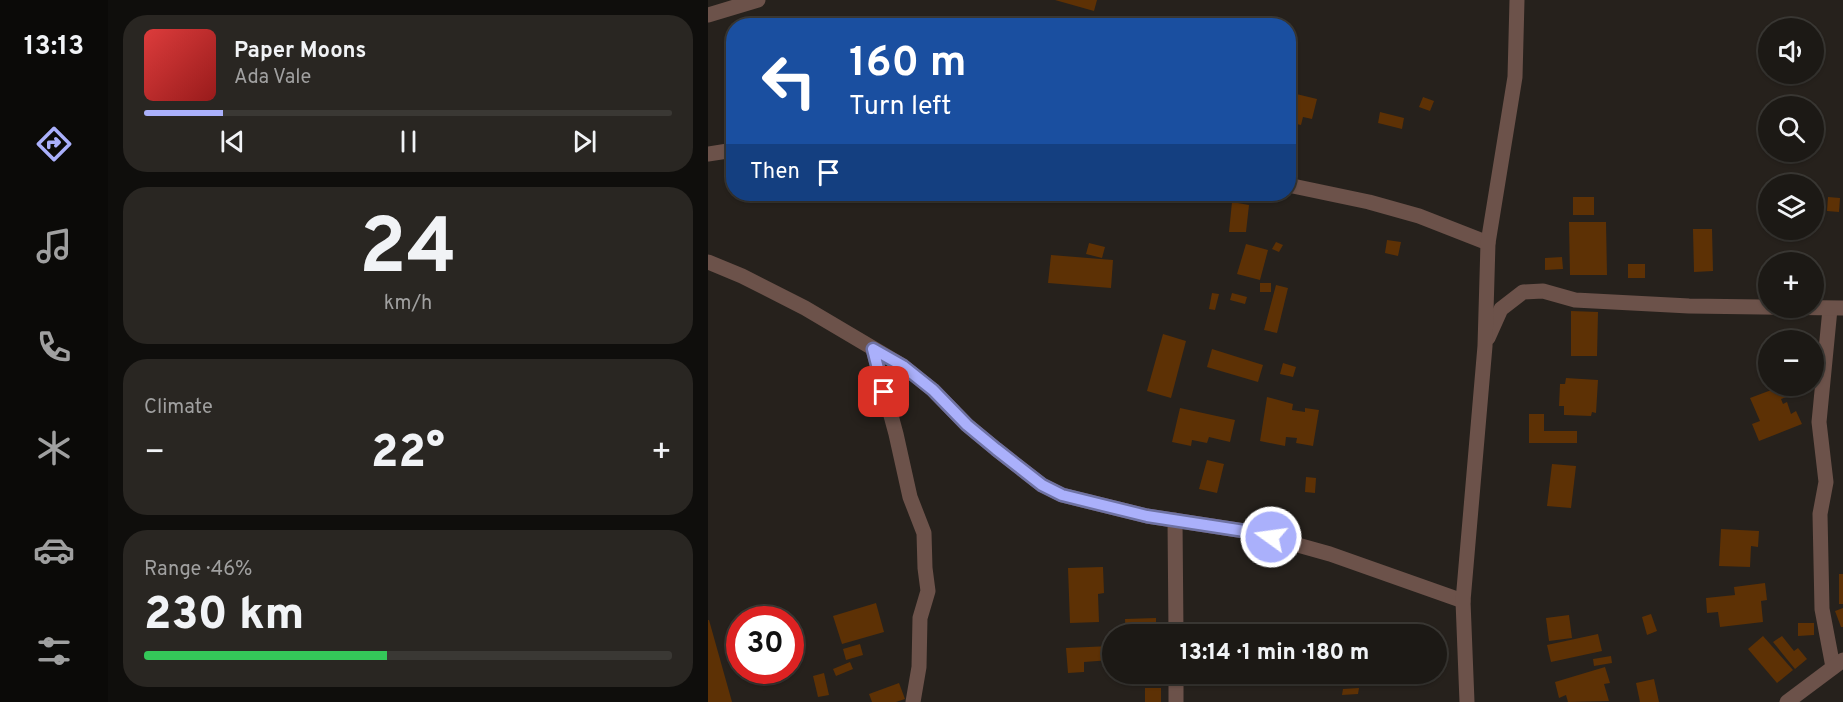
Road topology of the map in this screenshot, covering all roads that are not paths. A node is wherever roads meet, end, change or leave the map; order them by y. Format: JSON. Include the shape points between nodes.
{"nodes":[{"id":1,"x":758,"y":0,"type":"edge"},
{"id":2,"x":1517,"y":0,"type":"edge"},
{"id":3,"x":708,"y":15,"type":"edge"},
{"id":4,"x":726,"y":151,"type":"edge"},
{"id":5,"x":708,"y":154,"type":"edge"},
{"id":6,"x":1296,"y":187,"type":"edge"},
{"id":7,"x":1488,"y":243,"type":"junction"},
{"id":8,"x":708,"y":262,"type":"edge"},
{"id":9,"x":1837,"y":309,"type":"edge"},
{"id":10,"x":1485,"y":346,"type":"junction"},
{"id":11,"x":873,"y":349,"type":"junction"},
{"id":12,"x":1175,"y":519,"type":"junction"},
{"id":13,"x":1463,"y":602,"type":"junction"},
{"id":14,"x":1176,"y":624,"type":"edge"},
{"id":15,"x":1838,"y":663,"type":"edge"},
{"id":16,"x":1176,"y":684,"type":"edge"},
{"id":17,"x":913,"y":702,"type":"edge"},
{"id":18,"x":1176,"y":702,"type":"edge"},
{"id":19,"x":1467,"y":702,"type":"edge"},
{"id":20,"x":1786,"y":702,"type":"edge"}],
"edges":[{"from":1,"to":3,"type":"street"},
{"from":2,"to":7,"type":"street","via":[[1515,77]]},
{"from":4,"to":5,"type":"street"},
{"from":6,"to":7,"type":"street","via":[[1419,216]]},
{"from":7,"to":10,"type":"street"},
{"from":8,"to":11,"type":"street","via":[[805,308]]},
{"from":9,"to":10,"type":"street","via":[[1642,304],[1575,300],[1543,291],[1523,292],[1501,309]]},
{"from":9,"to":15,"type":"street","via":[[1819,422],[1826,482],[1820,514],[1822,609]]},
{"from":10,"to":13,"type":"street"},
{"from":11,"to":12,"type":"street","via":[[933,390],[967,425],[1042,485],[1085,502]]},
{"from":11,"to":17,"type":"street","via":[[910,497],[924,533],[928,591],[920,618],[919,667]]},
{"from":12,"to":13,"type":"street","via":[[1251,532],[1330,554]]},
{"from":12,"to":14,"type":"street"},
{"from":13,"to":19,"type":"street"},
{"from":15,"to":20,"type":"street"},
{"from":16,"to":18,"type":"street"}]}
